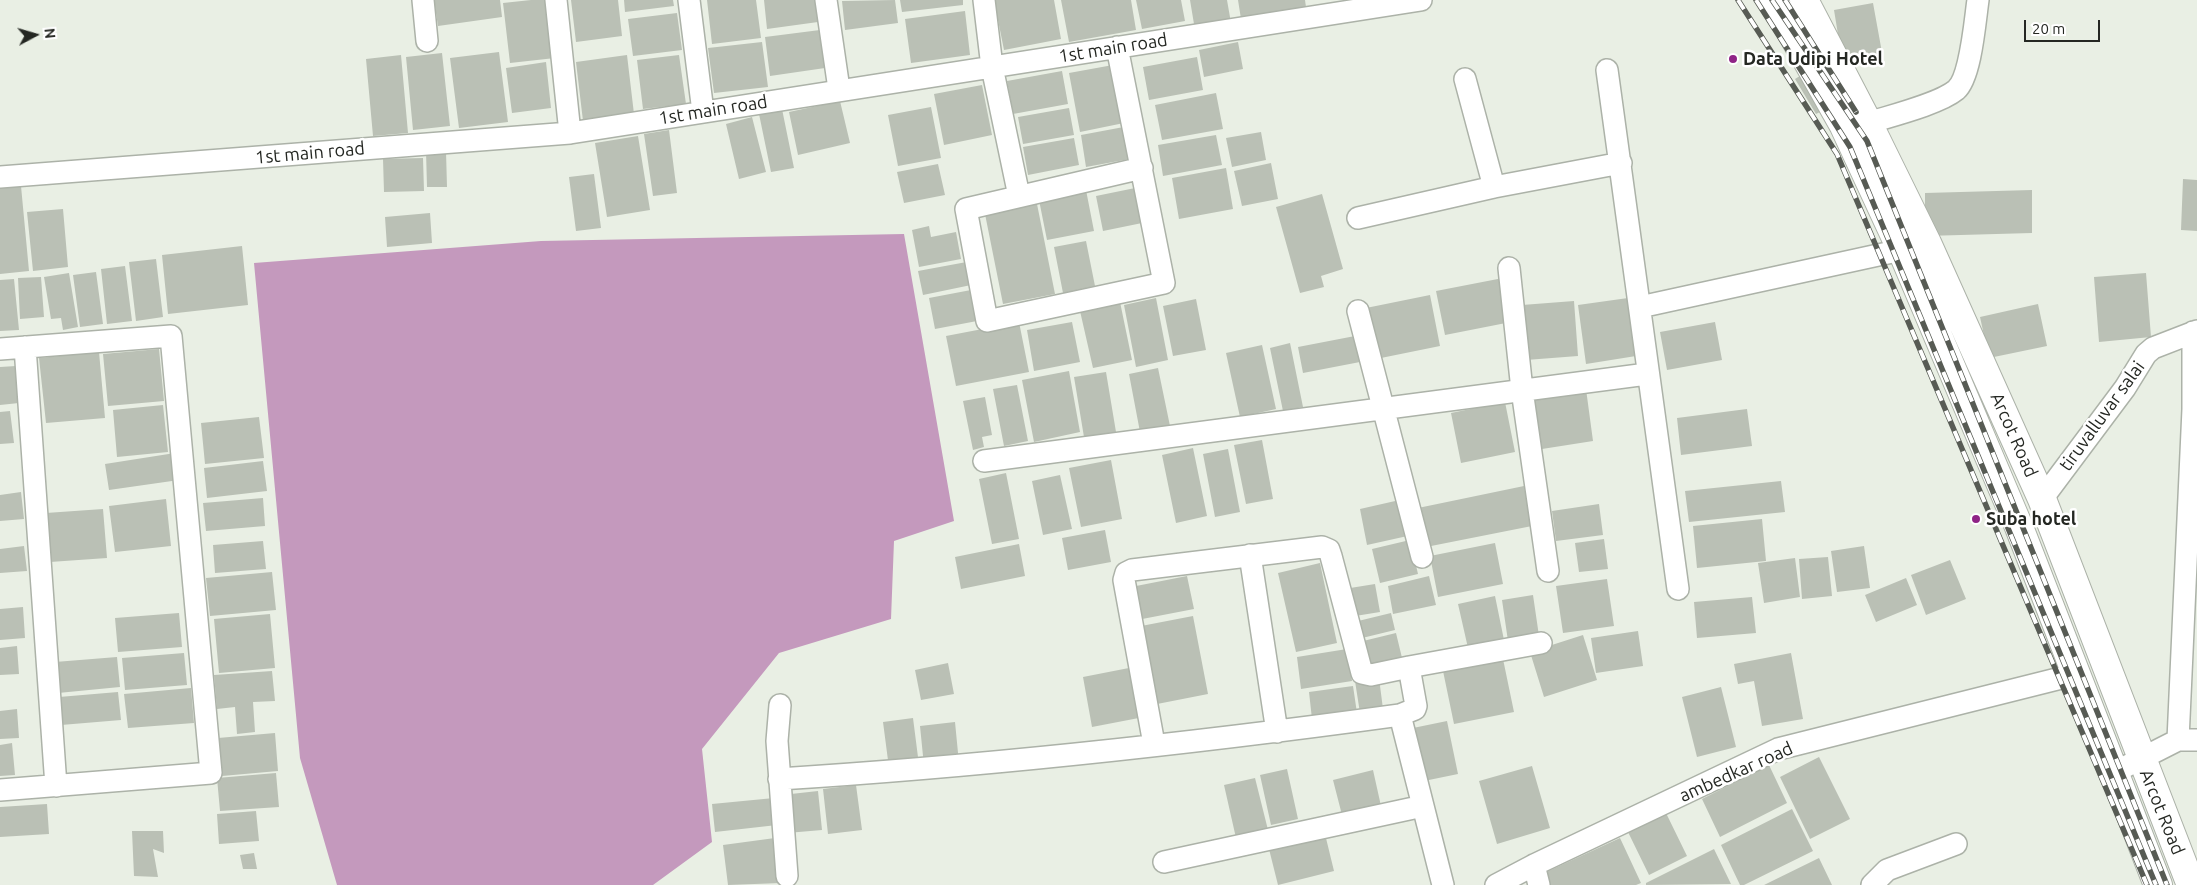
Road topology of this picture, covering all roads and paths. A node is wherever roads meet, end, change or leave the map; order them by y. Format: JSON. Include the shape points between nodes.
{"nodes":[{"id":1,"x":423,"y":0,"type":"edge"},
{"id":2,"x":556,"y":0,"type":"edge"},
{"id":3,"x":690,"y":0,"type":"edge"},
{"id":4,"x":826,"y":0,"type":"edge"},
{"id":5,"x":984,"y":0,"type":"edge"},
{"id":6,"x":1421,"y":0,"type":"edge"},
{"id":7,"x":1773,"y":0,"type":"edge"},
{"id":8,"x":1804,"y":0,"type":"edge"},
{"id":9,"x":1978,"y":0,"type":"edge"},
{"id":10,"x":1333,"y":7,"type":"edge"},
{"id":11,"x":427,"y":41,"type":"dead end"},
{"id":12,"x":1117,"y":47,"type":"junction"},
{"id":13,"x":992,"y":67,"type":"junction"},
{"id":14,"x":1607,"y":70,"type":"dead end"},
{"id":15,"x":1465,"y":79,"type":"dead end"},
{"id":16,"x":839,"y":89,"type":"junction"},
{"id":17,"x":703,"y":112,"type":"junction"},
{"id":18,"x":1868,"y":123,"type":"junction"},
{"id":19,"x":570,"y":132,"type":"junction"},
{"id":20,"x":1621,"y":163,"type":"junction"},
{"id":21,"x":1142,"y":168,"type":"junction"},
{"id":22,"x":0,"y":177,"type":"edge"},
{"id":23,"x":1494,"y":186,"type":"junction"},
{"id":24,"x":1019,"y":196,"type":"junction"},
{"id":25,"x":1358,"y":218,"type":"dead end"},
{"id":26,"x":1914,"y":247,"type":"junction"},
{"id":27,"x":1509,"y":268,"type":"dead end"},
{"id":28,"x":1640,"y":307,"type":"junction"},
{"id":29,"x":1358,"y":311,"type":"dead end"},
{"id":30,"x":2195,"y":332,"type":"edge"},
{"id":31,"x":25,"y":347,"type":"junction"},
{"id":32,"x":0,"y":349,"type":"edge"},
{"id":33,"x":1647,"y":374,"type":"junction"},
{"id":34,"x":1522,"y":390,"type":"junction"},
{"id":35,"x":1384,"y":407,"type":"junction"},
{"id":36,"x":2195,"y":408,"type":"edge"},
{"id":37,"x":984,"y":461,"type":"dead end"},
{"id":38,"x":2042,"y":499,"type":"junction"},
{"id":39,"x":1250,"y":556,"type":"junction"},
{"id":40,"x":1422,"y":557,"type":"dead end"},
{"id":41,"x":1548,"y":571,"type":"dead end"},
{"id":42,"x":1678,"y":589,"type":"dead end"},
{"id":43,"x":1541,"y":643,"type":"dead end"},
{"id":44,"x":1409,"y":667,"type":"junction"},
{"id":45,"x":2077,"y":674,"type":"junction"},
{"id":46,"x":780,"y":705,"type":"dead end"},
{"id":47,"x":1400,"y":715,"type":"junction"},
{"id":48,"x":1277,"y":732,"type":"junction"},
{"id":49,"x":2188,"y":740,"type":"edge"},
{"id":50,"x":1154,"y":744,"type":"junction"},
{"id":51,"x":2141,"y":758,"type":"junction"},
{"id":52,"x":2115,"y":772,"type":"junction"},
{"id":53,"x":779,"y":779,"type":"junction"},
{"id":54,"x":56,"y":786,"type":"junction"},
{"id":55,"x":0,"y":790,"type":"edge"},
{"id":56,"x":1423,"y":806,"type":"junction"},
{"id":57,"x":1956,"y":844,"type":"dead end"},
{"id":58,"x":1164,"y":862,"type":"dead end"},
{"id":59,"x":1534,"y":865,"type":"junction"},
{"id":60,"x":787,"y":876,"type":"dead end"},
{"id":61,"x":1443,"y":885,"type":"edge"},
{"id":62,"x":1496,"y":885,"type":"edge"},
{"id":63,"x":1540,"y":885,"type":"edge"},
{"id":64,"x":1872,"y":885,"type":"edge"},
{"id":65,"x":2158,"y":885,"type":"edge"},
{"id":66,"x":2191,"y":885,"type":"edge"}],
"edges":[{"from":1,"to":11,"type":"street"},
{"from":2,"to":19,"type":"street"},
{"from":3,"to":17,"type":"street"},
{"from":4,"to":16,"type":"street"},
{"from":5,"to":13,"type":"street"},
{"from":6,"to":10,"type":"street","name":"1st main road"},
{"from":7,"to":26,"type":"main road","name":"Arcot Road"},
{"from":8,"to":18,"type":"main road","name":"Arcot Road"},
{"from":9,"to":18,"type":"street","via":[[1966,68],[1956,90],[1934,101]]},
{"from":10,"to":12,"type":"street","name":"1st main road"},
{"from":12,"to":13,"type":"street","name":"1st main road"},
{"from":12,"to":21,"type":"street"},
{"from":13,"to":16,"type":"street","name":"1st main road"},
{"from":13,"to":24,"type":"street"},
{"from":14,"to":20,"type":"street"},
{"from":15,"to":23,"type":"street"},
{"from":16,"to":17,"type":"street","name":"1st main road"},
{"from":17,"to":19,"type":"street","name":"1st main road"},
{"from":18,"to":26,"type":"main road","name":"Arcot Road"},
{"from":19,"to":22,"type":"street","name":"1st main road"},
{"from":20,"to":23,"type":"street"},
{"from":20,"to":28,"type":"street"},
{"from":21,"to":24,"type":"street"},
{"from":21,"to":24,"type":"street","via":[[1164,283],[987,320],[966,209]]},
{"from":23,"to":25,"type":"street"},
{"from":26,"to":28,"type":"street"},
{"from":26,"to":38,"type":"main road","name":"Arcot Road"},
{"from":26,"to":45,"type":"main road","name":"Arcot Road","via":[[2018,527]]},
{"from":27,"to":34,"type":"street"},
{"from":28,"to":33,"type":"street"},
{"from":29,"to":35,"type":"street"},
{"from":30,"to":36,"type":"street"},
{"from":30,"to":38,"type":"street","name":"tiruvalluvar salai","via":[[2153,348],[2146,354],[2125,388]]},
{"from":31,"to":32,"type":"street"},
{"from":31,"to":54,"type":"street"},
{"from":31,"to":54,"type":"street","via":[[171,336],[211,773]]},
{"from":33,"to":34,"type":"street"},
{"from":33,"to":42,"type":"street"},
{"from":34,"to":35,"type":"street"},
{"from":34,"to":41,"type":"street"},
{"from":35,"to":37,"type":"street"},
{"from":35,"to":40,"type":"street"},
{"from":36,"to":49,"type":"street"},
{"from":38,"to":51,"type":"main road","name":"Arcot Road"},
{"from":39,"to":44,"type":"street","via":[[1322,547],[1329,550],[1362,673],[1371,675]]},
{"from":39,"to":48,"type":"street"},
{"from":39,"to":50,"type":"street","via":[[1126,573],[1124,580]]},
{"from":43,"to":44,"type":"street"},
{"from":44,"to":47,"type":"street","via":[[1416,706]]},
{"from":45,"to":52,"type":"main road","name":"Arcot Road"},
{"from":45,"to":59,"type":"street","name":"ambedkar road","via":[[1778,749]]},
{"from":46,"to":53,"type":"street","via":[[777,741]]},
{"from":47,"to":48,"type":"street"},
{"from":47,"to":56,"type":"street"},
{"from":48,"to":50,"type":"street"},
{"from":49,"to":51,"type":"street"},
{"from":50,"to":53,"type":"street","via":[[889,772]]},
{"from":51,"to":52,"type":"street"},
{"from":51,"to":66,"type":"main road","name":"Arcot Road"},
{"from":52,"to":65,"type":"main road","name":"Arcot Road"},
{"from":53,"to":60,"type":"street"},
{"from":54,"to":55,"type":"street"},
{"from":56,"to":58,"type":"street"},
{"from":56,"to":61,"type":"street"},
{"from":57,"to":64,"type":"street","via":[[1887,870]]},
{"from":59,"to":62,"type":"street","name":"ambedkar road"},
{"from":59,"to":63,"type":"street"}]}
